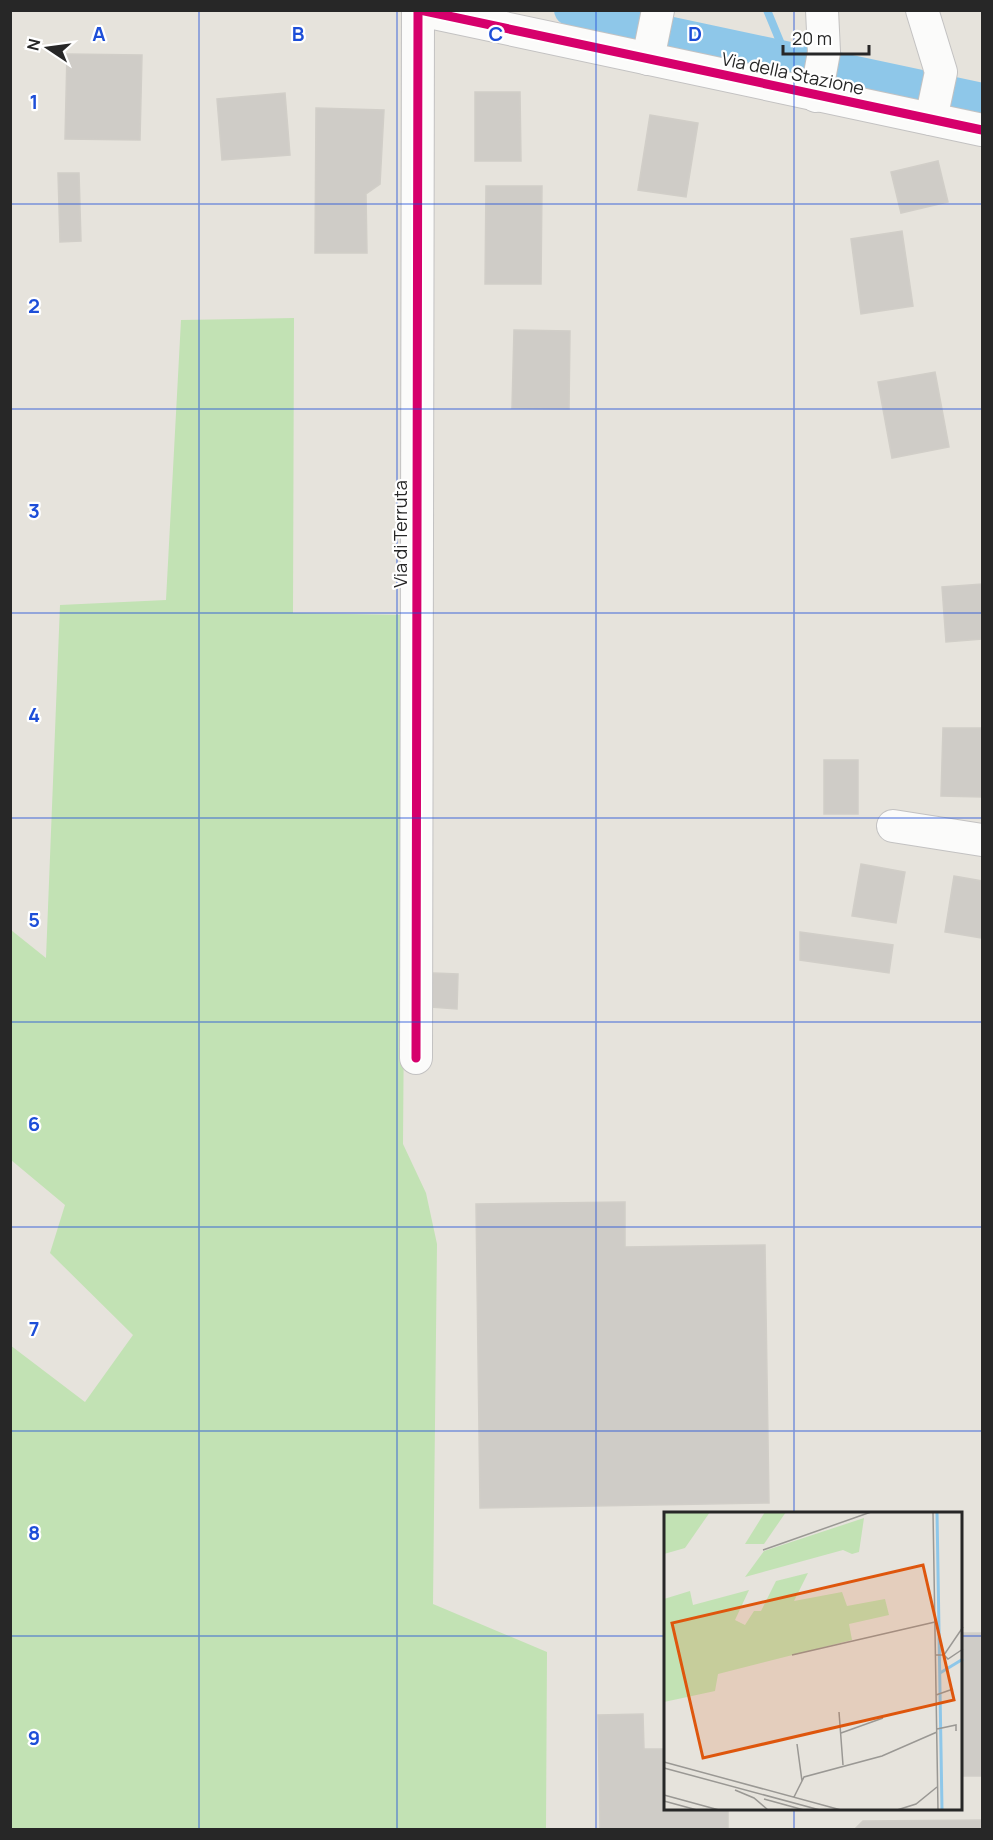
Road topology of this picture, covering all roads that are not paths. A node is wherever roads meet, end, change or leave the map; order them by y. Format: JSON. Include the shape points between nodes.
{"nodes":[{"id":1,"x":419,"y":10,"type":"edge"},
{"id":2,"x":822,"y":10,"type":"edge"},
{"id":3,"x":922,"y":10,"type":"edge"},
{"id":4,"x":653,"y":32,"type":"edge"},
{"id":5,"x":820,"y":76,"type":"junction"},
{"id":6,"x":936,"y":97,"type":"junction"},
{"id":7,"x":982,"y":130,"type":"edge"},
{"id":8,"x":893,"y":826,"type":"dead end"},
{"id":9,"x":982,"y":840,"type":"edge"},
{"id":10,"x":416,"y":1058,"type":"dead end"}],
"edges":[{"from":1,"to":4,"type":"street","name":"Via della Stazione"},
{"from":1,"to":10,"type":"street","name":"Via di Terruta"},
{"from":2,"to":5,"type":"street"},
{"from":3,"to":6,"type":"street"},
{"from":4,"to":5,"type":"street","name":"Via della Stazione"},
{"from":5,"to":6,"type":"street","name":"Via della Stazione"},
{"from":6,"to":7,"type":"street","name":"Via della Stazione"},
{"from":8,"to":9,"type":"street"}]}
